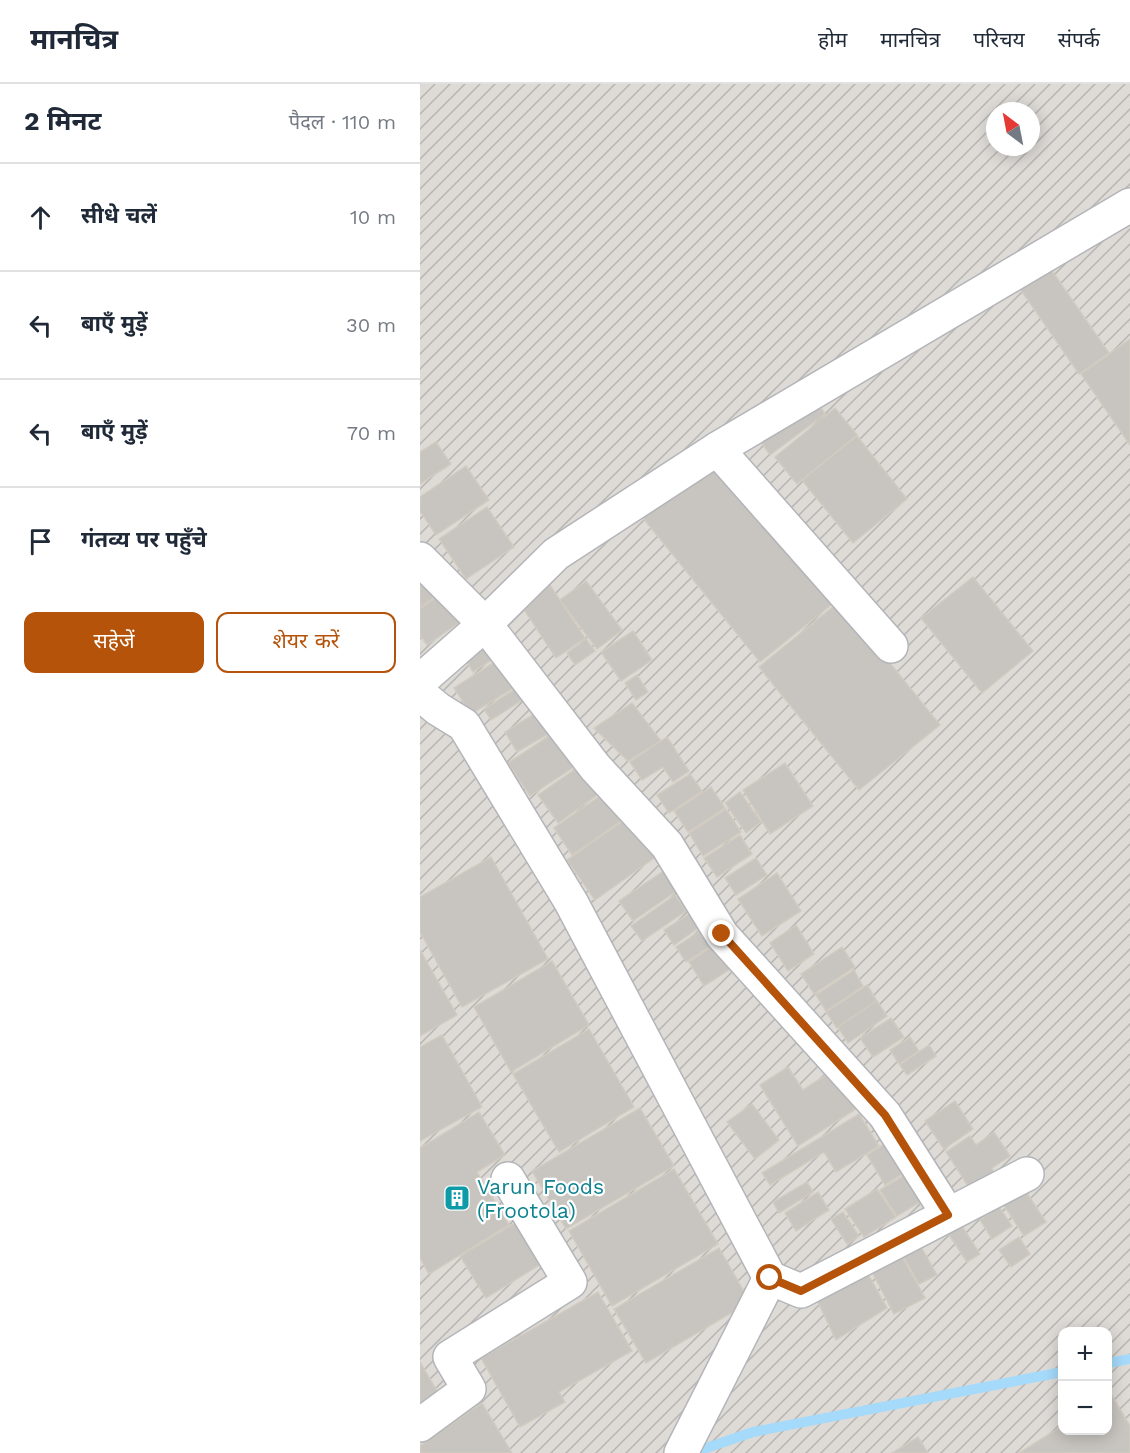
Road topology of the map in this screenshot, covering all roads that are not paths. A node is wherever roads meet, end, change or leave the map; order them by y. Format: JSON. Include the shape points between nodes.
{"nodes":[{"id":1,"x":1130,"y":205,"type":"edge"},
{"id":2,"x":717,"y":449,"type":"junction"},
{"id":3,"x":420,"y":559,"type":"edge"},
{"id":4,"x":485,"y":624,"type":"junction"},
{"id":5,"x":891,"y":646,"type":"dead end"},
{"id":6,"x":420,"y":681,"type":"edge"},
{"id":7,"x":420,"y":694,"type":"edge"},
{"id":8,"x":1028,"y":1174,"type":"dead end"},
{"id":9,"x":508,"y":1179,"type":"dead end"},
{"id":10,"x":948,"y":1215,"type":"junction"},
{"id":11,"x":770,"y":1278,"type":"junction"},
{"id":12,"x":420,"y":1425,"type":"edge"},
{"id":13,"x":681,"y":1453,"type":"edge"}],
"edges":[{"from":1,"to":2,"type":"lane"},
{"from":2,"to":4,"type":"lane","via":[[556,554]]},
{"from":2,"to":5,"type":"lane"},
{"from":3,"to":4,"type":"lane"},
{"from":4,"to":6,"type":"lane"},
{"from":4,"to":10,"type":"lane","via":[[595,766],[667,845],[722,934],[885,1115]]},
{"from":7,"to":11,"type":"lane","via":[[464,725],[571,902]]},
{"from":8,"to":10,"type":"lane"},
{"from":9,"to":12,"type":"lane","via":[[570,1282],[450,1357],[469,1389]]},
{"from":10,"to":11,"type":"lane","via":[[801,1291]]},
{"from":11,"to":13,"type":"lane"}]}
